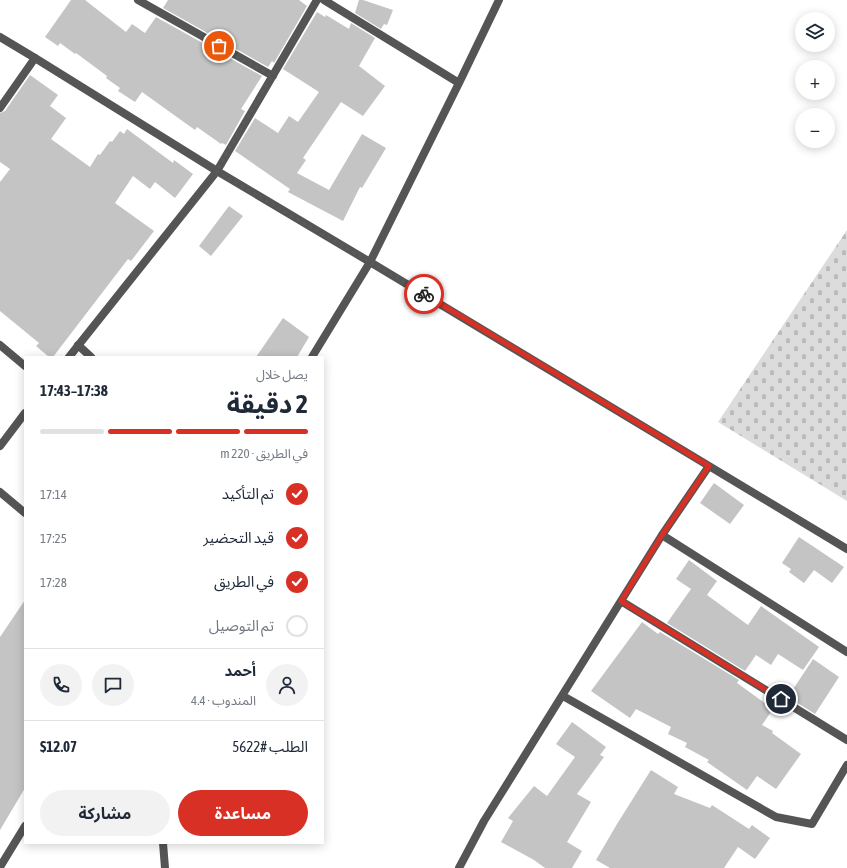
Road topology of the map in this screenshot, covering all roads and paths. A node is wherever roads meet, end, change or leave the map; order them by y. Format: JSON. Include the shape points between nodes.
{"nodes":[{"id":1,"x":138,"y":0,"type":"edge"},
{"id":2,"x":317,"y":0,"type":"edge"},
{"id":3,"x":324,"y":0,"type":"edge"},
{"id":4,"x":499,"y":0,"type":"edge"},
{"id":5,"x":0,"y":37,"type":"edge"},
{"id":6,"x":35,"y":58,"type":"junction"},
{"id":7,"x":272,"y":76,"type":"junction"},
{"id":8,"x":459,"y":83,"type":"junction"},
{"id":9,"x":0,"y":108,"type":"edge"},
{"id":10,"x":216,"y":171,"type":"junction"},
{"id":11,"x":370,"y":262,"type":"junction"},
{"id":12,"x":0,"y":345,"type":"edge"},
{"id":13,"x":78,"y":345,"type":"junction"},
{"id":14,"x":70,"y":356,"type":"edge"},
{"id":15,"x":90,"y":356,"type":"edge"},
{"id":16,"x":313,"y":356,"type":"edge"},
{"id":17,"x":24,"y":365,"type":"edge"},
{"id":18,"x":24,"y":414,"type":"edge"},
{"id":19,"x":0,"y":446,"type":"edge"},
{"id":20,"x":709,"y":466,"type":"junction"},
{"id":21,"x":0,"y":492,"type":"edge"},
{"id":22,"x":24,"y":513,"type":"edge"},
{"id":23,"x":662,"y":535,"type":"junction"},
{"id":24,"x":847,"y":549,"type":"edge"},
{"id":25,"x":621,"y":601,"type":"junction"},
{"id":26,"x":847,"y":652,"type":"edge"},
{"id":27,"x":563,"y":696,"type":"junction"},
{"id":28,"x":847,"y":740,"type":"edge"},
{"id":29,"x":847,"y":765,"type":"edge"},
{"id":30,"x":24,"y":828,"type":"edge"},
{"id":31,"x":163,"y":844,"type":"edge"},
{"id":32,"x":0,"y":867,"type":"edge"},
{"id":33,"x":165,"y":868,"type":"edge"},
{"id":34,"x":460,"y":868,"type":"edge"}],
"edges":[{"from":1,"to":7,"type":"street"},
{"from":2,"to":7,"type":"street"},
{"from":3,"to":8,"type":"street"},
{"from":4,"to":8,"type":"street"},
{"from":5,"to":6,"type":"street"},
{"from":6,"to":9,"type":"street"},
{"from":6,"to":10,"type":"street"},
{"from":7,"to":10,"type":"street"},
{"from":8,"to":11,"type":"street"},
{"from":10,"to":11,"type":"street"},
{"from":10,"to":13,"type":"street"},
{"from":11,"to":16,"type":"street"},
{"from":11,"to":20,"type":"street"},
{"from":12,"to":17,"type":"street"},
{"from":13,"to":14,"type":"street"},
{"from":13,"to":15,"type":"street"},
{"from":18,"to":19,"type":"street"},
{"from":20,"to":23,"type":"street"},
{"from":20,"to":24,"type":"street"},
{"from":21,"to":22,"type":"street"},
{"from":23,"to":25,"type":"street"},
{"from":23,"to":26,"type":"street"},
{"from":25,"to":27,"type":"street"},
{"from":25,"to":28,"type":"street"},
{"from":27,"to":29,"type":"street","via":[[776,816],[812,824]]},
{"from":27,"to":34,"type":"street","via":[[484,821]]},
{"from":30,"to":32,"type":"street"},
{"from":31,"to":33,"type":"street"}]}
